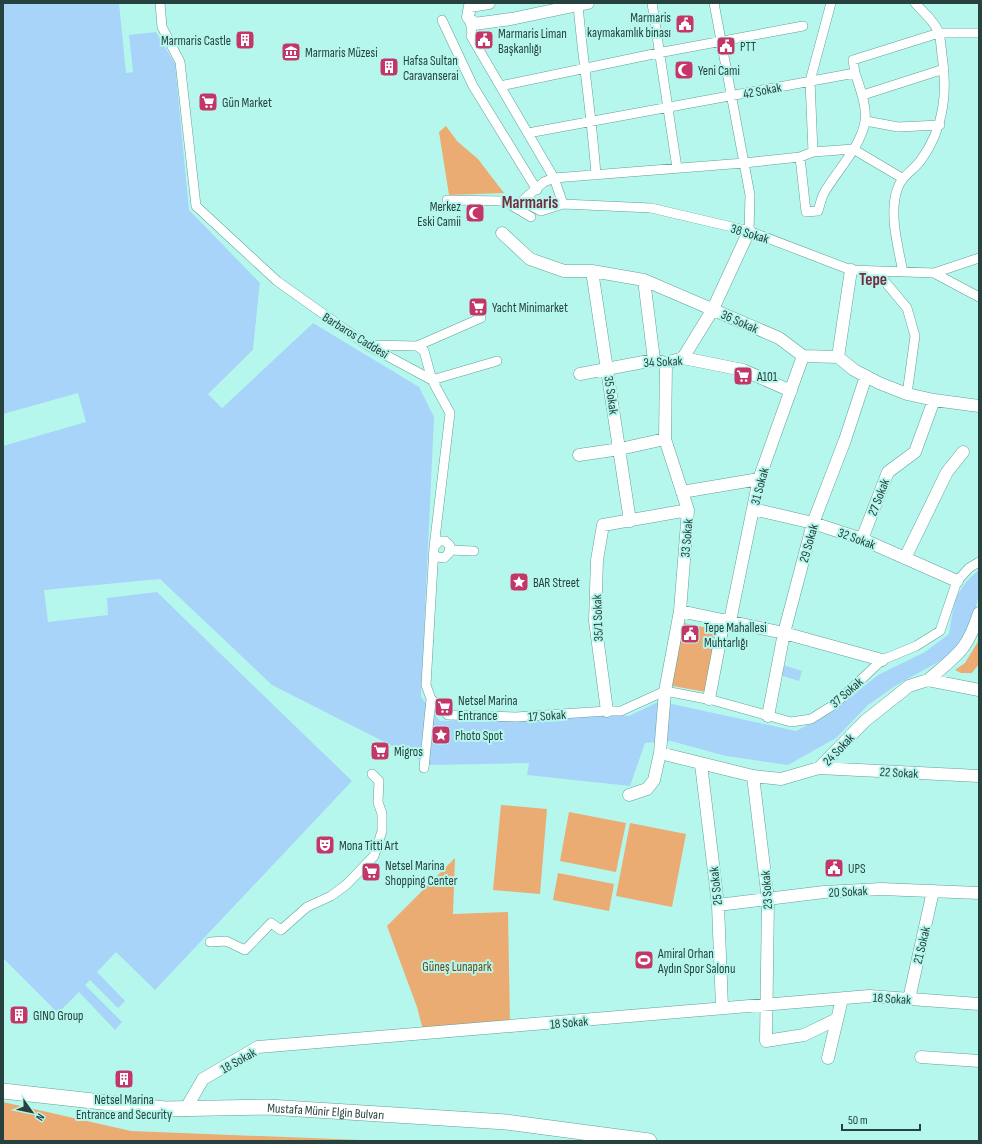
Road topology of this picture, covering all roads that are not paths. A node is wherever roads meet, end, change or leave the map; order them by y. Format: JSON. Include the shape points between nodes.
{"nodes":[{"id":1,"x":160,"y":3,"type":"edge"},
{"id":2,"x":488,"y":3,"type":"edge"},
{"id":3,"x":652,"y":3,"type":"edge"},
{"id":4,"x":714,"y":3,"type":"edge"},
{"id":5,"x":831,"y":3,"type":"edge"},
{"id":6,"x":915,"y":3,"type":"edge"},
{"id":7,"x":468,"y":4,"type":"edge"},
{"id":8,"x":583,"y":4,"type":"edge"},
{"id":9,"x":442,"y":20,"type":"dead end"},
{"id":10,"x":470,"y":20,"type":"junction"},
{"id":11,"x":803,"y":26,"type":"dead end"},
{"id":12,"x":939,"y":33,"type":"junction"},
{"id":13,"x":979,"y":33,"type":"edge"},
{"id":14,"x":721,"y":42,"type":"junction"},
{"id":15,"x":658,"y":53,"type":"junction"},
{"id":16,"x":584,"y":69,"type":"junction"},
{"id":17,"x":944,"y":69,"type":"junction"},
{"id":18,"x":855,"y":74,"type":"junction"},
{"id":19,"x":810,"y":81,"type":"junction"},
{"id":20,"x":500,"y":86,"type":"junction"},
{"id":21,"x":863,"y":95,"type":"junction"},
{"id":22,"x":730,"y":96,"type":"junction"},
{"id":23,"x":668,"y":108,"type":"junction"},
{"id":24,"x":866,"y":121,"type":"junction"},
{"id":25,"x":592,"y":122,"type":"junction"},
{"id":26,"x":940,"y":125,"type":"junction"},
{"id":27,"x":528,"y":133,"type":"junction"},
{"id":28,"x":853,"y":149,"type":"junction"},
{"id":29,"x":813,"y":152,"type":"junction"},
{"id":30,"x":800,"y":157,"type":"junction"},
{"id":31,"x":744,"y":163,"type":"junction"},
{"id":32,"x":677,"y":168,"type":"junction"},
{"id":33,"x":596,"y":175,"type":"junction"},
{"id":34,"x":554,"y":178,"type":"junction"},
{"id":35,"x":902,"y":178,"type":"junction"},
{"id":36,"x":537,"y":190,"type":"junction"},
{"id":37,"x":447,"y":200,"type":"dead end"},
{"id":38,"x":563,"y":204,"type":"junction"},
{"id":39,"x":531,"y":216,"type":"dead end"},
{"id":40,"x":749,"y":231,"type":"junction"},
{"id":41,"x":502,"y":233,"type":"dead end"},
{"id":42,"x":979,"y":258,"type":"edge"},
{"id":43,"x":851,"y":270,"type":"junction"},
{"id":44,"x":592,"y":271,"type":"junction"},
{"id":45,"x":876,"y":271,"type":"junction"},
{"id":46,"x":903,"y":272,"type":"junction"},
{"id":47,"x":934,"y":273,"type":"junction"},
{"id":48,"x":644,"y":280,"type":"junction"},
{"id":49,"x":979,"y":297,"type":"edge"},
{"id":50,"x":713,"y":309,"type":"junction"},
{"id":51,"x":481,"y":318,"type":"dead end"},
{"id":52,"x":367,"y":345,"type":"junction"},
{"id":53,"x":417,"y":346,"type":"junction"},
{"id":54,"x":803,"y":356,"type":"junction"},
{"id":55,"x":838,"y":357,"type":"junction"},
{"id":56,"x":683,"y":358,"type":"junction"},
{"id":57,"x":498,"y":360,"type":"dead end"},
{"id":58,"x":654,"y":360,"type":"junction"},
{"id":59,"x":666,"y":363,"type":"junction"},
{"id":60,"x":608,"y":367,"type":"junction"},
{"id":61,"x":580,"y":374,"type":"dead end"},
{"id":62,"x":866,"y":376,"type":"junction"},
{"id":63,"x":432,"y":380,"type":"junction"},
{"id":64,"x":791,"y":391,"type":"junction"},
{"id":65,"x":907,"y":394,"type":"junction"},
{"id":66,"x":934,"y":400,"type":"junction"},
{"id":67,"x":979,"y":406,"type":"edge"},
{"id":68,"x":665,"y":439,"type":"junction"},
{"id":69,"x":620,"y":449,"type":"junction"},
{"id":70,"x":963,"y":452,"type":"dead end"},
{"id":71,"x":579,"y":455,"type":"dead end"},
{"id":72,"x":759,"y":479,"type":"junction"},
{"id":73,"x":682,"y":492,"type":"junction"},
{"id":74,"x":753,"y":509,"type":"junction"},
{"id":75,"x":688,"y":510,"type":"junction"},
{"id":76,"x":630,"y":521,"type":"junction"},
{"id":77,"x":813,"y":523,"type":"junction"},
{"id":78,"x":862,"y":539,"type":"junction"},
{"id":79,"x":434,"y":550,"type":"junction"},
{"id":80,"x":449,"y":550,"type":"junction"},
{"id":81,"x":474,"y":551,"type":"dead end"},
{"id":82,"x":905,"y":558,"type":"junction"},
{"id":83,"x":979,"y":562,"type":"edge"},
{"id":84,"x":957,"y":581,"type":"junction"},
{"id":85,"x":680,"y":612,"type":"junction"},
{"id":86,"x":979,"y":613,"type":"edge"},
{"id":87,"x":727,"y":620,"type":"junction"},
{"id":88,"x":784,"y":633,"type":"junction"},
{"id":89,"x":882,"y":660,"type":"junction"},
{"id":90,"x":928,"y":680,"type":"junction"},
{"id":91,"x":977,"y":686,"type":"edge"},
{"id":92,"x":665,"y":695,"type":"junction"},
{"id":93,"x":431,"y":699,"type":"junction"},
{"id":94,"x":709,"y":699,"type":"junction"},
{"id":95,"x":607,"y":711,"type":"junction"},
{"id":96,"x":768,"y":716,"type":"junction"},
{"id":97,"x":660,"y":750,"type":"junction"},
{"id":98,"x":701,"y":764,"type":"junction"},
{"id":99,"x":424,"y":768,"type":"dead end"},
{"id":100,"x":820,"y":768,"type":"junction"},
{"id":101,"x":372,"y":774,"type":"dead end"},
{"id":102,"x":753,"y":776,"type":"junction"},
{"id":103,"x":979,"y":776,"type":"edge"},
{"id":104,"x":629,"y":795,"type":"dead end"},
{"id":105,"x":933,"y":891,"type":"junction"},
{"id":106,"x":979,"y":893,"type":"edge"},
{"id":107,"x":768,"y":900,"type":"junction"},
{"id":108,"x":718,"y":905,"type":"junction"},
{"id":109,"x":210,"y":942,"type":"dead end"},
{"id":110,"x":842,"y":998,"type":"junction"},
{"id":111,"x":908,"y":999,"type":"junction"},
{"id":112,"x":767,"y":1004,"type":"junction"},
{"id":113,"x":979,"y":1004,"type":"edge"},
{"id":114,"x":722,"y":1008,"type":"junction"},
{"id":115,"x":837,"y":1019,"type":"junction"},
{"id":116,"x":921,"y":1057,"type":"dead end"},
{"id":117,"x":828,"y":1058,"type":"dead end"},
{"id":118,"x":979,"y":1060,"type":"edge"},
{"id":119,"x":3,"y":1091,"type":"edge"},
{"id":120,"x":185,"y":1110,"type":"junction"},
{"id":121,"x":649,"y":1141,"type":"edge"}],
"edges":[{"from":1,"to":52,"type":"street","name":"Barbaros Caddesi","via":[[162,27],[180,62],[196,206],[277,281]]},
{"from":2,"to":7,"type":"street"},
{"from":3,"to":15,"type":"street"},
{"from":4,"to":14,"type":"street"},
{"from":5,"to":19,"type":"street"},
{"from":6,"to":12,"type":"street"},
{"from":7,"to":10,"type":"street"},
{"from":8,"to":10,"type":"street","via":[[490,23],[474,24]]},
{"from":8,"to":16,"type":"street"},
{"from":9,"to":36,"type":"street","via":[[473,86]]},
{"from":10,"to":20,"type":"street","via":[[471,36]]},
{"from":11,"to":14,"type":"street"},
{"from":12,"to":13,"type":"street"},
{"from":12,"to":17,"type":"street"},
{"from":12,"to":18,"type":"street","via":[[853,60]]},
{"from":14,"to":15,"type":"street"},
{"from":14,"to":22,"type":"street"},
{"from":15,"to":16,"type":"street"},
{"from":15,"to":23,"type":"street"},
{"from":16,"to":20,"type":"street"},
{"from":16,"to":25,"type":"street"},
{"from":17,"to":21,"type":"street"},
{"from":17,"to":26,"type":"street","via":[[945,105]]},
{"from":18,"to":19,"type":"street","name":"42 Sokak"},
{"from":18,"to":21,"type":"street"},
{"from":19,"to":22,"type":"street","name":"42 Sokak"},
{"from":19,"to":29,"type":"street"},
{"from":20,"to":27,"type":"street"},
{"from":21,"to":24,"type":"street"},
{"from":22,"to":23,"type":"street","name":"42 Sokak"},
{"from":22,"to":31,"type":"street"},
{"from":23,"to":25,"type":"street","name":"42 Sokak"},
{"from":23,"to":32,"type":"street"},
{"from":24,"to":26,"type":"street","via":[[898,127]]},
{"from":24,"to":28,"type":"street"},
{"from":25,"to":27,"type":"street","name":"42 Sokak"},
{"from":25,"to":33,"type":"street"},
{"from":26,"to":35,"type":"street","via":[[921,161]]},
{"from":27,"to":34,"type":"street"},
{"from":28,"to":29,"type":"street"},
{"from":28,"to":30,"type":"street","via":[[824,194],[818,211],[806,212]]},
{"from":28,"to":35,"type":"street"},
{"from":29,"to":30,"type":"street"},
{"from":30,"to":31,"type":"street"},
{"from":31,"to":32,"type":"street"},
{"from":31,"to":40,"type":"street","via":[[750,196]]},
{"from":32,"to":33,"type":"street"},
{"from":33,"to":34,"type":"street"},
{"from":34,"to":36,"type":"street","via":[[544,182]]},
{"from":34,"to":38,"type":"street"},
{"from":35,"to":46,"type":"street","via":[[896,191],[894,221]]},
{"from":36,"to":38,"type":"street","via":[[522,200],[541,211]]},
{"from":37,"to":39,"type":"street","via":[[504,201]]},
{"from":38,"to":40,"type":"street","name":"38 Sokak","via":[[650,208]]},
{"from":40,"to":43,"type":"street","name":"38 Sokak"},
{"from":40,"to":50,"type":"street"},
{"from":41,"to":44,"type":"street","name":"36 Sokak","via":[[530,259],[564,271]]},
{"from":42,"to":47,"type":"street"},
{"from":43,"to":45,"type":"street","name":"38 Sokak"},
{"from":43,"to":55,"type":"street"},
{"from":44,"to":48,"type":"street","name":"36 Sokak"},
{"from":44,"to":60,"type":"street","name":"35 Sokak"},
{"from":45,"to":46,"type":"street","name":"38 Sokak"},
{"from":45,"to":65,"type":"street","via":[[907,308],[915,336]]},
{"from":46,"to":47,"type":"street","name":"38 Sokak"},
{"from":47,"to":49,"type":"street"},
{"from":48,"to":50,"type":"street","name":"36 Sokak"},
{"from":48,"to":58,"type":"street"},
{"from":50,"to":54,"type":"street","name":"36 Sokak","via":[[778,338]]},
{"from":50,"to":56,"type":"street"},
{"from":51,"to":53,"type":"street"},
{"from":52,"to":53,"type":"street"},
{"from":52,"to":63,"type":"street","name":"Barbaros Caddesi"},
{"from":53,"to":63,"type":"street","via":[[424,350]]},
{"from":54,"to":55,"type":"street"},
{"from":54,"to":64,"type":"street","name":"31 Sokak"},
{"from":55,"to":62,"type":"street"},
{"from":56,"to":59,"type":"street","name":"34 Sokak"},
{"from":56,"to":64,"type":"street","name":"34 Sokak","via":[[743,370]]},
{"from":57,"to":63,"type":"street"},
{"from":58,"to":59,"type":"street","name":"34 Sokak"},
{"from":58,"to":60,"type":"street","name":"34 Sokak"},
{"from":59,"to":68,"type":"street","name":"33 Sokak"},
{"from":60,"to":61,"type":"street","name":"34 Sokak"},
{"from":60,"to":69,"type":"street","name":"35 Sokak"},
{"from":62,"to":65,"type":"street"},
{"from":62,"to":77,"type":"street","name":"29 Sokak"},
{"from":63,"to":79,"type":"street","via":[[450,413]]},
{"from":64,"to":72,"type":"street","name":"31 Sokak"},
{"from":65,"to":66,"type":"street"},
{"from":66,"to":67,"type":"street"},
{"from":66,"to":78,"type":"street","name":"27 Sokak","via":[[915,452],[888,472]]},
{"from":68,"to":69,"type":"street"},
{"from":68,"to":73,"type":"street","name":"33 Sokak"},
{"from":69,"to":71,"type":"street"},
{"from":69,"to":76,"type":"street","name":"35 Sokak"},
{"from":70,"to":82,"type":"street","via":[[947,472]]},
{"from":72,"to":73,"type":"street"},
{"from":72,"to":74,"type":"street","name":"31 Sokak"},
{"from":73,"to":75,"type":"street","name":"33 Sokak"},
{"from":74,"to":77,"type":"street","name":"32 Sokak"},
{"from":74,"to":87,"type":"street","name":"31 Sokak"},
{"from":75,"to":76,"type":"street"},
{"from":75,"to":85,"type":"street","name":"33 Sokak"},
{"from":76,"to":95,"type":"street","name":"35/1 Sokak","via":[[603,525],[597,560],[595,621]]},
{"from":77,"to":78,"type":"street","name":"32 Sokak"},
{"from":77,"to":88,"type":"street","name":"29 Sokak"},
{"from":78,"to":82,"type":"street","name":"32 Sokak"},
{"from":79,"to":80,"type":"street","via":[[438,557],[444,558]]},
{"from":79,"to":80,"type":"street","via":[[439,541],[445,541],[450,546]]},
{"from":79,"to":93,"type":"street","via":[[426,685]]},
{"from":80,"to":81,"type":"street"},
{"from":82,"to":84,"type":"street","name":"32 Sokak"},
{"from":83,"to":84,"type":"street","name":"37 Sokak"},
{"from":84,"to":89,"type":"street","name":"37 Sokak","via":[[940,631],[916,646]]},
{"from":85,"to":87,"type":"street"},
{"from":85,"to":92,"type":"street","name":"33 Sokak"},
{"from":86,"to":90,"type":"street","via":[[972,635],[963,651]]},
{"from":87,"to":88,"type":"street"},
{"from":87,"to":94,"type":"street","name":"31 Sokak"},
{"from":88,"to":89,"type":"street"},
{"from":88,"to":96,"type":"street","name":"29 Sokak"},
{"from":89,"to":96,"type":"street","name":"37 Sokak","via":[[835,704],[811,719],[792,722]]},
{"from":90,"to":91,"type":"street","name":"24 Sokak"},
{"from":90,"to":100,"type":"street","name":"24 Sokak","via":[[909,686],[870,717]]},
{"from":92,"to":94,"type":"street","name":"37 Sokak"},
{"from":92,"to":95,"type":"street","name":"17 Sokak","via":[[621,711]]},
{"from":92,"to":97,"type":"street","name":"33 Sokak"},
{"from":93,"to":95,"type":"street","name":"17 Sokak","via":[[448,715],[516,717]]},
{"from":93,"to":99,"type":"street"},
{"from":94,"to":96,"type":"street","name":"37 Sokak"},
{"from":97,"to":98,"type":"street","name":"24 Sokak"},
{"from":97,"to":104,"type":"street","name":"33 Sokak","via":[[654,780],[647,789]]},
{"from":98,"to":102,"type":"street","name":"24 Sokak"},
{"from":98,"to":108,"type":"street","name":"25 Sokak"},
{"from":100,"to":102,"type":"street","name":"24 Sokak","via":[[781,780]]},
{"from":100,"to":103,"type":"street","name":"22 Sokak"},
{"from":101,"to":109,"type":"street","via":[[379,781],[378,802],[382,814],[382,831],[377,850],[354,878],[331,896],[307,907],[281,930],[271,923],[245,950],[226,941]]},
{"from":102,"to":107,"type":"street","name":"23 Sokak"},
{"from":105,"to":106,"type":"street","name":"20 Sokak"},
{"from":105,"to":107,"type":"street","name":"20 Sokak","via":[[824,892]]},
{"from":105,"to":111,"type":"street","name":"21 Sokak"},
{"from":107,"to":108,"type":"street","name":"20 Sokak"},
{"from":107,"to":112,"type":"street","name":"23 Sokak"},
{"from":108,"to":114,"type":"street","name":"25 Sokak"},
{"from":110,"to":111,"type":"street","name":"18 Sokak","via":[[869,996]]},
{"from":110,"to":112,"type":"street","name":"18 Sokak"},
{"from":110,"to":115,"type":"street"},
{"from":111,"to":113,"type":"street","name":"18 Sokak"},
{"from":112,"to":114,"type":"street","name":"18 Sokak"},
{"from":112,"to":115,"type":"street","name":"23 Sokak","via":[[766,1041],[804,1035]]},
{"from":114,"to":120,"type":"street","name":"18 Sokak","via":[[258,1047],[203,1079]]},
{"from":115,"to":117,"type":"street"},
{"from":116,"to":118,"type":"street"},
{"from":119,"to":120,"type":"street","name":"Mustafa Münir Elgin Bulvarı"},
{"from":120,"to":121,"type":"street","name":"Mustafa Münir Elgin Bulvarı","via":[[268,1107],[506,1122]]}]}
